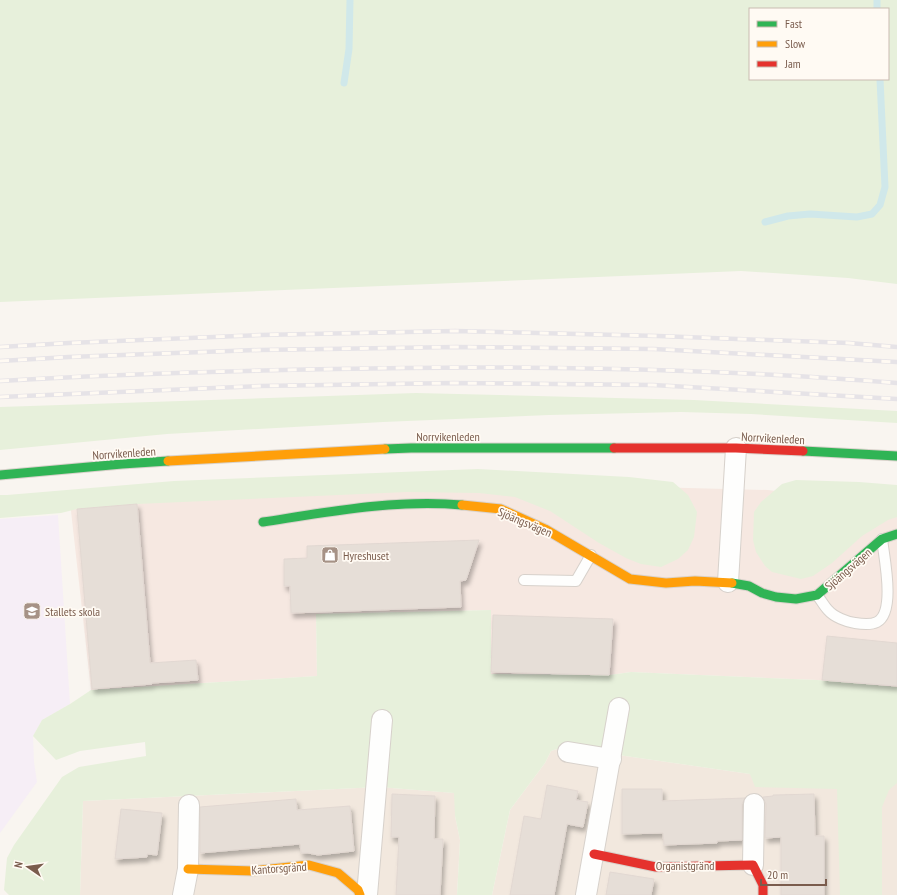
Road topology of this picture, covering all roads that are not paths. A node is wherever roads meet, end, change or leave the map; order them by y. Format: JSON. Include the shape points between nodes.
{"nodes":[{"id":1,"x":736,"y":448,"type":"junction"},
{"id":2,"x":897,"y":456,"type":"edge"},
{"id":3,"x":0,"y":475,"type":"edge"},
{"id":4,"x":263,"y":522,"type":"dead end"},
{"id":5,"x":897,"y":534,"type":"edge"},
{"id":6,"x":882,"y":539,"type":"junction"},
{"id":7,"x":591,"y":555,"type":"junction"},
{"id":8,"x":524,"y":580,"type":"dead end"},
{"id":9,"x":728,"y":582,"type":"junction"},
{"id":10,"x":817,"y":595,"type":"junction"},
{"id":11,"x":619,"y":708,"type":"dead end"},
{"id":12,"x":382,"y":720,"type":"dead end"},
{"id":13,"x":568,"y":752,"type":"dead end"},
{"id":14,"x":610,"y":759,"type":"junction"},
{"id":15,"x":754,"y":804,"type":"dead end"},
{"id":16,"x":189,"y":805,"type":"dead end"},
{"id":17,"x":594,"y":854,"type":"junction"},
{"id":18,"x":753,"y":865,"type":"junction"},
{"id":19,"x":188,"y":869,"type":"junction"},
{"id":20,"x":183,"y":895,"type":"edge"},
{"id":21,"x":360,"y":895,"type":"edge"},
{"id":22,"x":367,"y":895,"type":"edge"},
{"id":23,"x":586,"y":895,"type":"edge"},
{"id":24,"x":763,"y":895,"type":"edge"}],
"edges":[{"from":1,"to":2,"type":"street","name":"Norrvikenleden"},
{"from":1,"to":3,"type":"street","name":"Norrvikenleden","via":[[411,448],[122,464]]},
{"from":1,"to":9,"type":"street"},
{"from":4,"to":7,"type":"street","name":"Sjöängsvägen","via":[[356,508],[438,503],[472,506],[501,509],[545,529]]},
{"from":5,"to":6,"type":"street","name":"Sjöängsvägen"},
{"from":6,"to":10,"type":"street","name":"Sjöängsvägen"},
{"from":6,"to":10,"type":"lane","via":[[888,577],[887,597],[883,616],[877,622],[847,622],[828,612]]},
{"from":7,"to":8,"type":"lane","via":[[576,581]]},
{"from":7,"to":9,"type":"street","name":"Sjöängsvägen","via":[[630,579],[666,583]]},
{"from":9,"to":10,"type":"street","name":"Sjöängsvägen","via":[[749,586],[776,597],[796,599]]},
{"from":11,"to":14,"type":"street"},
{"from":12,"to":22,"type":"street"},
{"from":13,"to":14,"type":"street"},
{"from":14,"to":17,"type":"street"},
{"from":15,"to":18,"type":"street"},
{"from":16,"to":19,"type":"street"},
{"from":17,"to":18,"type":"street","name":"Organistgränd","via":[[656,867]]},
{"from":17,"to":23,"type":"street"},
{"from":18,"to":24,"type":"street","via":[[763,885]]},
{"from":19,"to":20,"type":"street"},
{"from":19,"to":21,"type":"street","name":"Kantorsgränd","via":[[253,871],[309,865],[338,872],[358,890]]}]}
